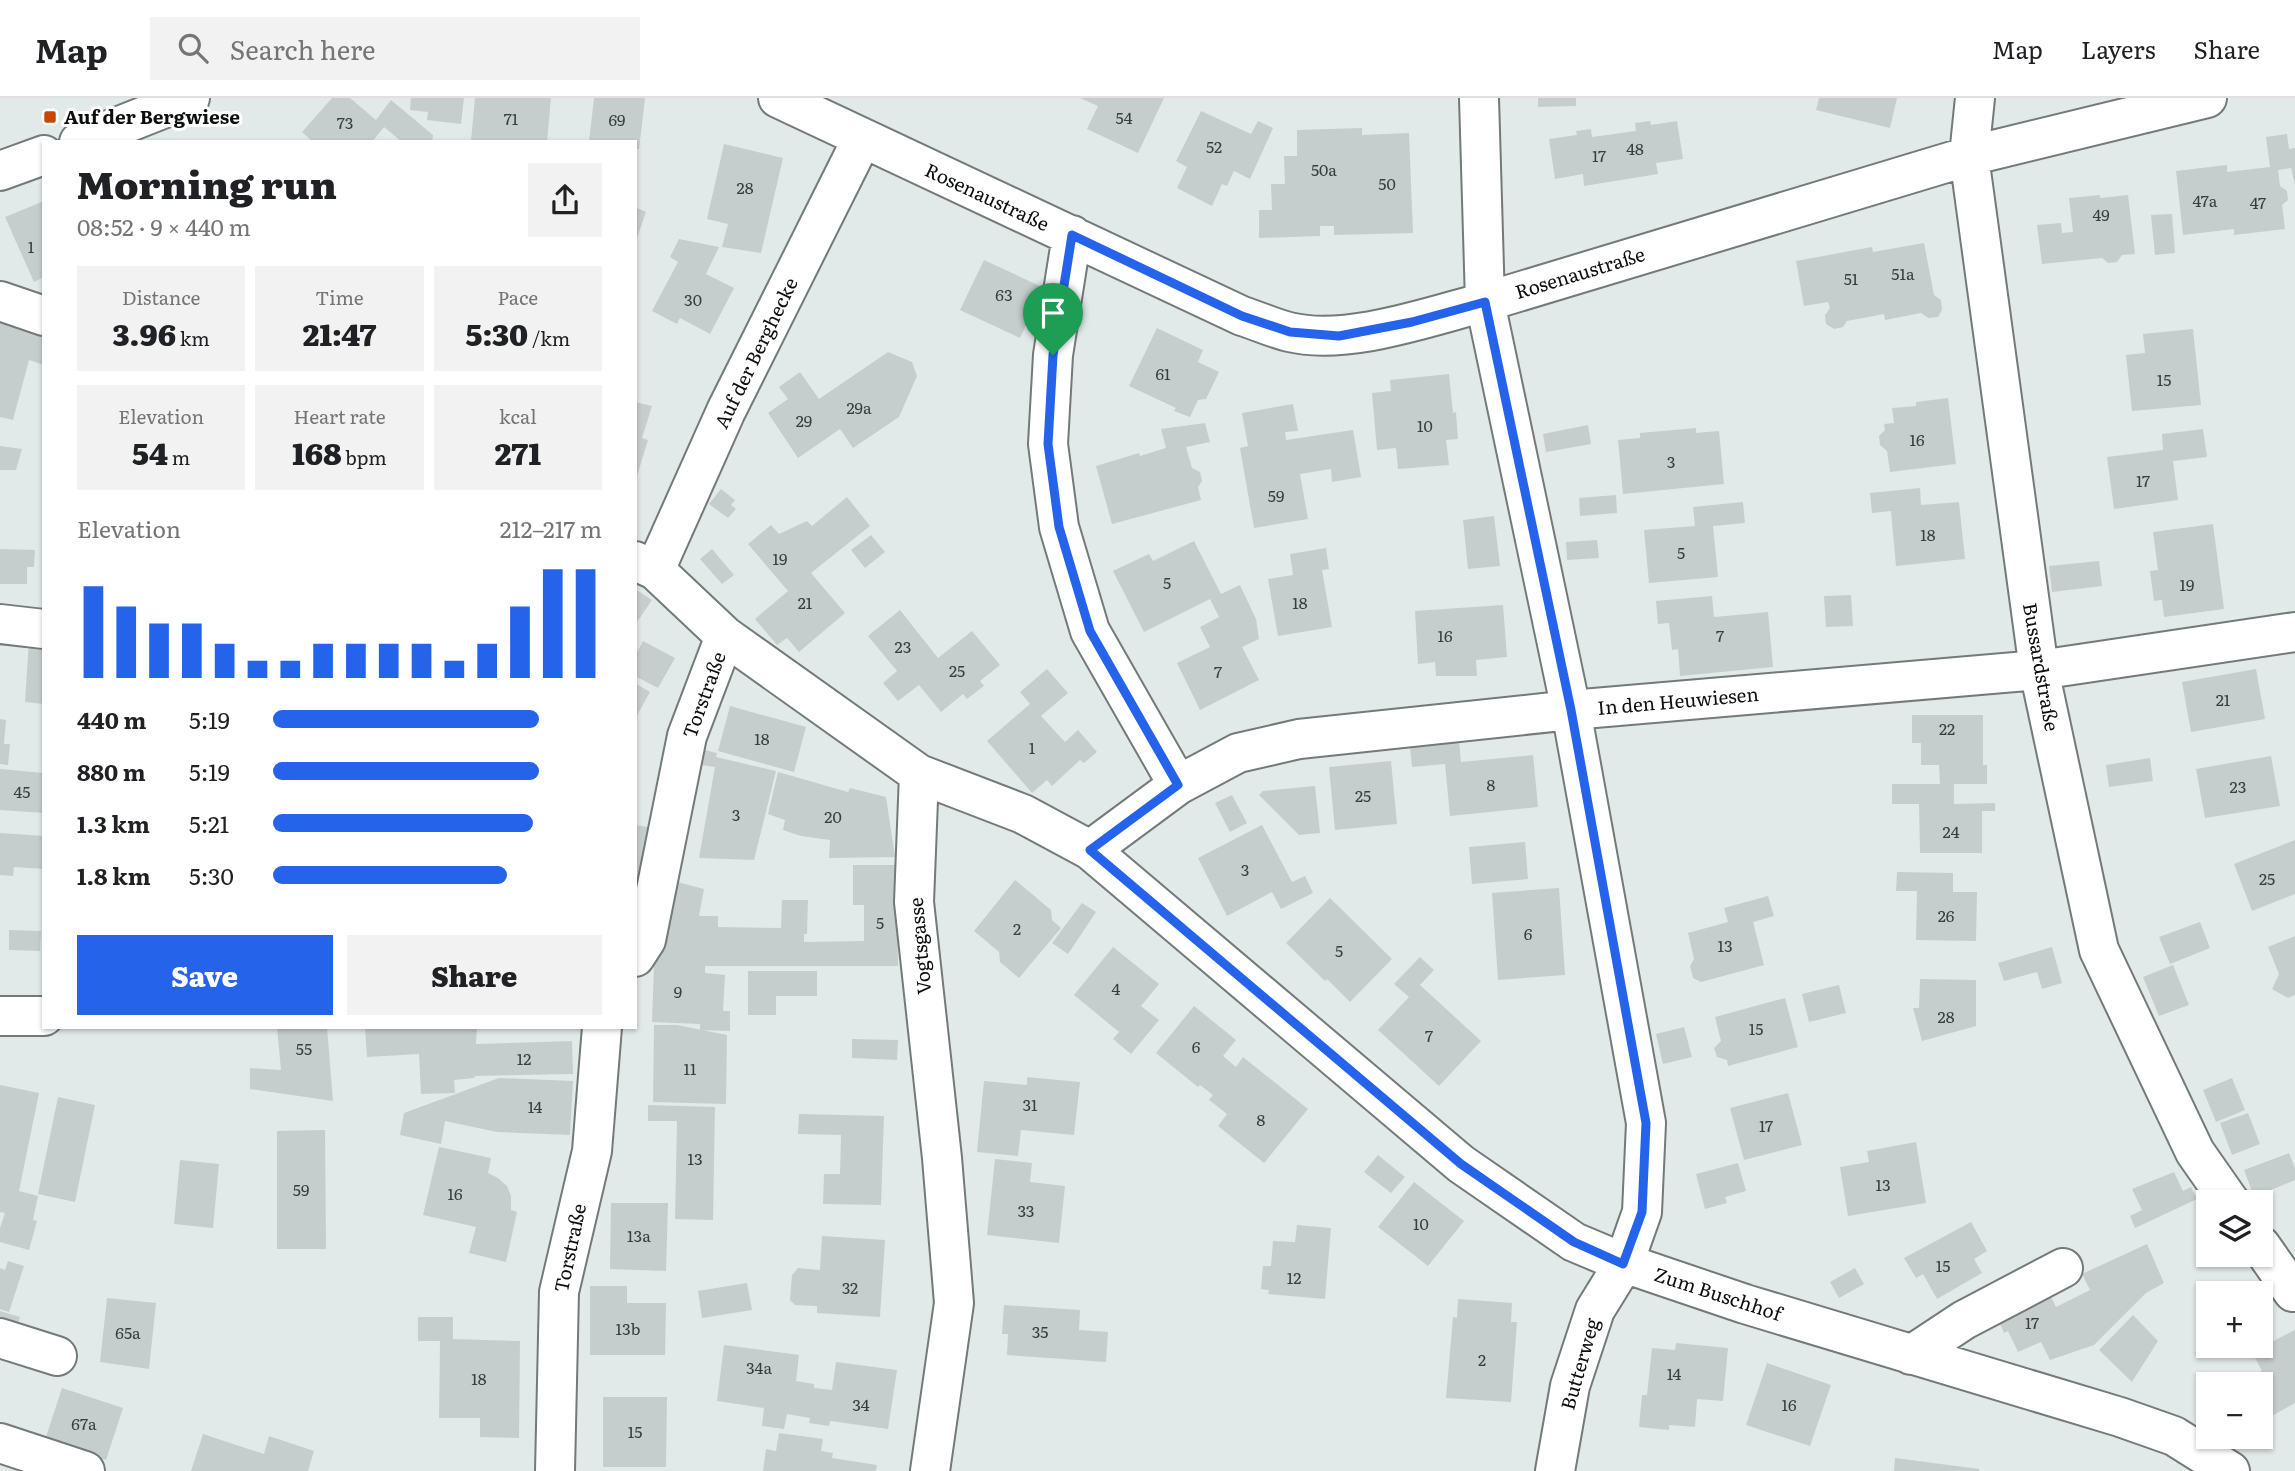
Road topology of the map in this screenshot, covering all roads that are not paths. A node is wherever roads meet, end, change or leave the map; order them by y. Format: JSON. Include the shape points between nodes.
{"nodes":[{"id":1,"x":190,"y":98,"type":"edge"},
{"id":2,"x":778,"y":98,"type":"edge"},
{"id":3,"x":1479,"y":98,"type":"edge"},
{"id":4,"x":1975,"y":98,"type":"edge"},
{"id":5,"x":2207,"y":98,"type":"edge"},
{"id":6,"x":823,"y":108,"type":"edge"},
{"id":7,"x":862,"y":139,"type":"junction"},
{"id":8,"x":84,"y":140,"type":"edge"},
{"id":9,"x":42,"y":156,"type":"edge"},
{"id":10,"x":1969,"y":156,"type":"junction"},
{"id":11,"x":0,"y":172,"type":"edge"},
{"id":12,"x":1072,"y":235,"type":"junction"},
{"id":13,"x":0,"y":301,"type":"edge"},
{"id":14,"x":1485,"y":302,"type":"junction"},
{"id":15,"x":42,"y":315,"type":"edge"},
{"id":16,"x":645,"y":566,"type":"edge"},
{"id":17,"x":0,"y":624,"type":"edge"},
{"id":18,"x":42,"y":629,"type":"edge"},
{"id":19,"x":2295,"y":632,"type":"edge"},
{"id":20,"x":725,"y":636,"type":"junction"},
{"id":21,"x":2039,"y":670,"type":"junction"},
{"id":22,"x":1571,"y":710,"type":"junction"},
{"id":23,"x":919,"y":774,"type":"junction"},
{"id":24,"x":1178,"y":785,"type":"junction"},
{"id":25,"x":1090,"y":850,"type":"junction"},
{"id":26,"x":637,"y":954,"type":"edge"},
{"id":27,"x":0,"y":1016,"type":"edge"},
{"id":28,"x":42,"y":1016,"type":"edge"},
{"id":29,"x":602,"y":1029,"type":"edge"},
{"id":30,"x":2222,"y":1190,"type":"edge"},
{"id":31,"x":1623,"y":1264,"type":"junction"},
{"id":32,"x":2273,"y":1265,"type":"edge"},
{"id":33,"x":2063,"y":1268,"type":"dead end"},
{"id":34,"x":2290,"y":1293,"type":"edge"},
{"id":35,"x":0,"y":1338,"type":"edge"},
{"id":36,"x":1911,"y":1355,"type":"junction"},
{"id":37,"x":57,"y":1356,"type":"dead end"},
{"id":38,"x":0,"y":1443,"type":"edge"},
{"id":39,"x":85,"y":1471,"type":"edge"},
{"id":40,"x":555,"y":1471,"type":"edge"},
{"id":41,"x":930,"y":1471,"type":"edge"},
{"id":42,"x":1555,"y":1471,"type":"edge"},
{"id":43,"x":2230,"y":1471,"type":"edge"}],
"edges":[{"from":1,"to":8,"type":"street"},
{"from":2,"to":6,"type":"street","name":"Rosenaustraße"},
{"from":3,"to":14,"type":"street","name":"Butterweg"},
{"from":4,"to":10,"type":"street","name":"Bussardstraße"},
{"from":5,"to":10,"type":"street","name":"Rosenaustraße"},
{"from":6,"to":7,"type":"street","name":"Rosenaustraße"},
{"from":7,"to":12,"type":"street","name":"Rosenaustraße"},
{"from":7,"to":16,"type":"street","name":"Auf der Berghecke"},
{"from":9,"to":11,"type":"street"},
{"from":10,"to":14,"type":"street","name":"Rosenaustraße"},
{"from":10,"to":21,"type":"street","name":"Bussardstraße"},
{"from":12,"to":14,"type":"street","name":"Rosenaustraße","via":[[1242,316],[1290,332],[1339,336]]},
{"from":12,"to":24,"type":"street","via":[[1053,355],[1048,444],[1059,527],[1090,631]]},
{"from":13,"to":15,"type":"street"},
{"from":14,"to":22,"type":"street","name":"Butterweg"},
{"from":16,"to":20,"type":"street"},
{"from":17,"to":18,"type":"street"},
{"from":19,"to":21,"type":"street","name":"In den Heuwiesen"},
{"from":20,"to":23,"type":"street"},
{"from":20,"to":26,"type":"street","name":"Torstraße","via":[[687,736],[646,940]]},
{"from":21,"to":22,"type":"street","name":"In den Heuwiesen"},
{"from":21,"to":30,"type":"street","name":"Bussardstraße","via":[[2099,950],[2195,1152]]},
{"from":22,"to":24,"type":"street","name":"In den Heuwiesen","via":[[1298,739],[1238,753]]},
{"from":22,"to":31,"type":"street","name":"Butterweg","via":[[1646,1123],[1642,1212]]},
{"from":23,"to":25,"type":"street","name":"Zum Buschhof","via":[[1023,814]]},
{"from":23,"to":41,"type":"street","name":"Vogtsgasse","via":[[914,902],[954,1303]]},
{"from":24,"to":25,"type":"street","name":"In den Heuwiesen"},
{"from":25,"to":31,"type":"street","name":"Zum Buschhof","via":[[1461,1164],[1574,1242]]},
{"from":27,"to":28,"type":"street"},
{"from":29,"to":40,"type":"street","name":"Torstraße","via":[[592,1151],[559,1292]]},
{"from":31,"to":36,"type":"street","name":"Zum Buschhof"},
{"from":31,"to":42,"type":"street","name":"Butterweg","via":[[1595,1310],[1586,1336],[1570,1386]]},
{"from":32,"to":34,"type":"street"},
{"from":33,"to":36,"type":"street","via":[[1965,1320]]},
{"from":35,"to":37,"type":"street"},
{"from":36,"to":43,"type":"street","name":"Zum Buschhof","via":[[2174,1436]]},
{"from":38,"to":39,"type":"street"}]}
